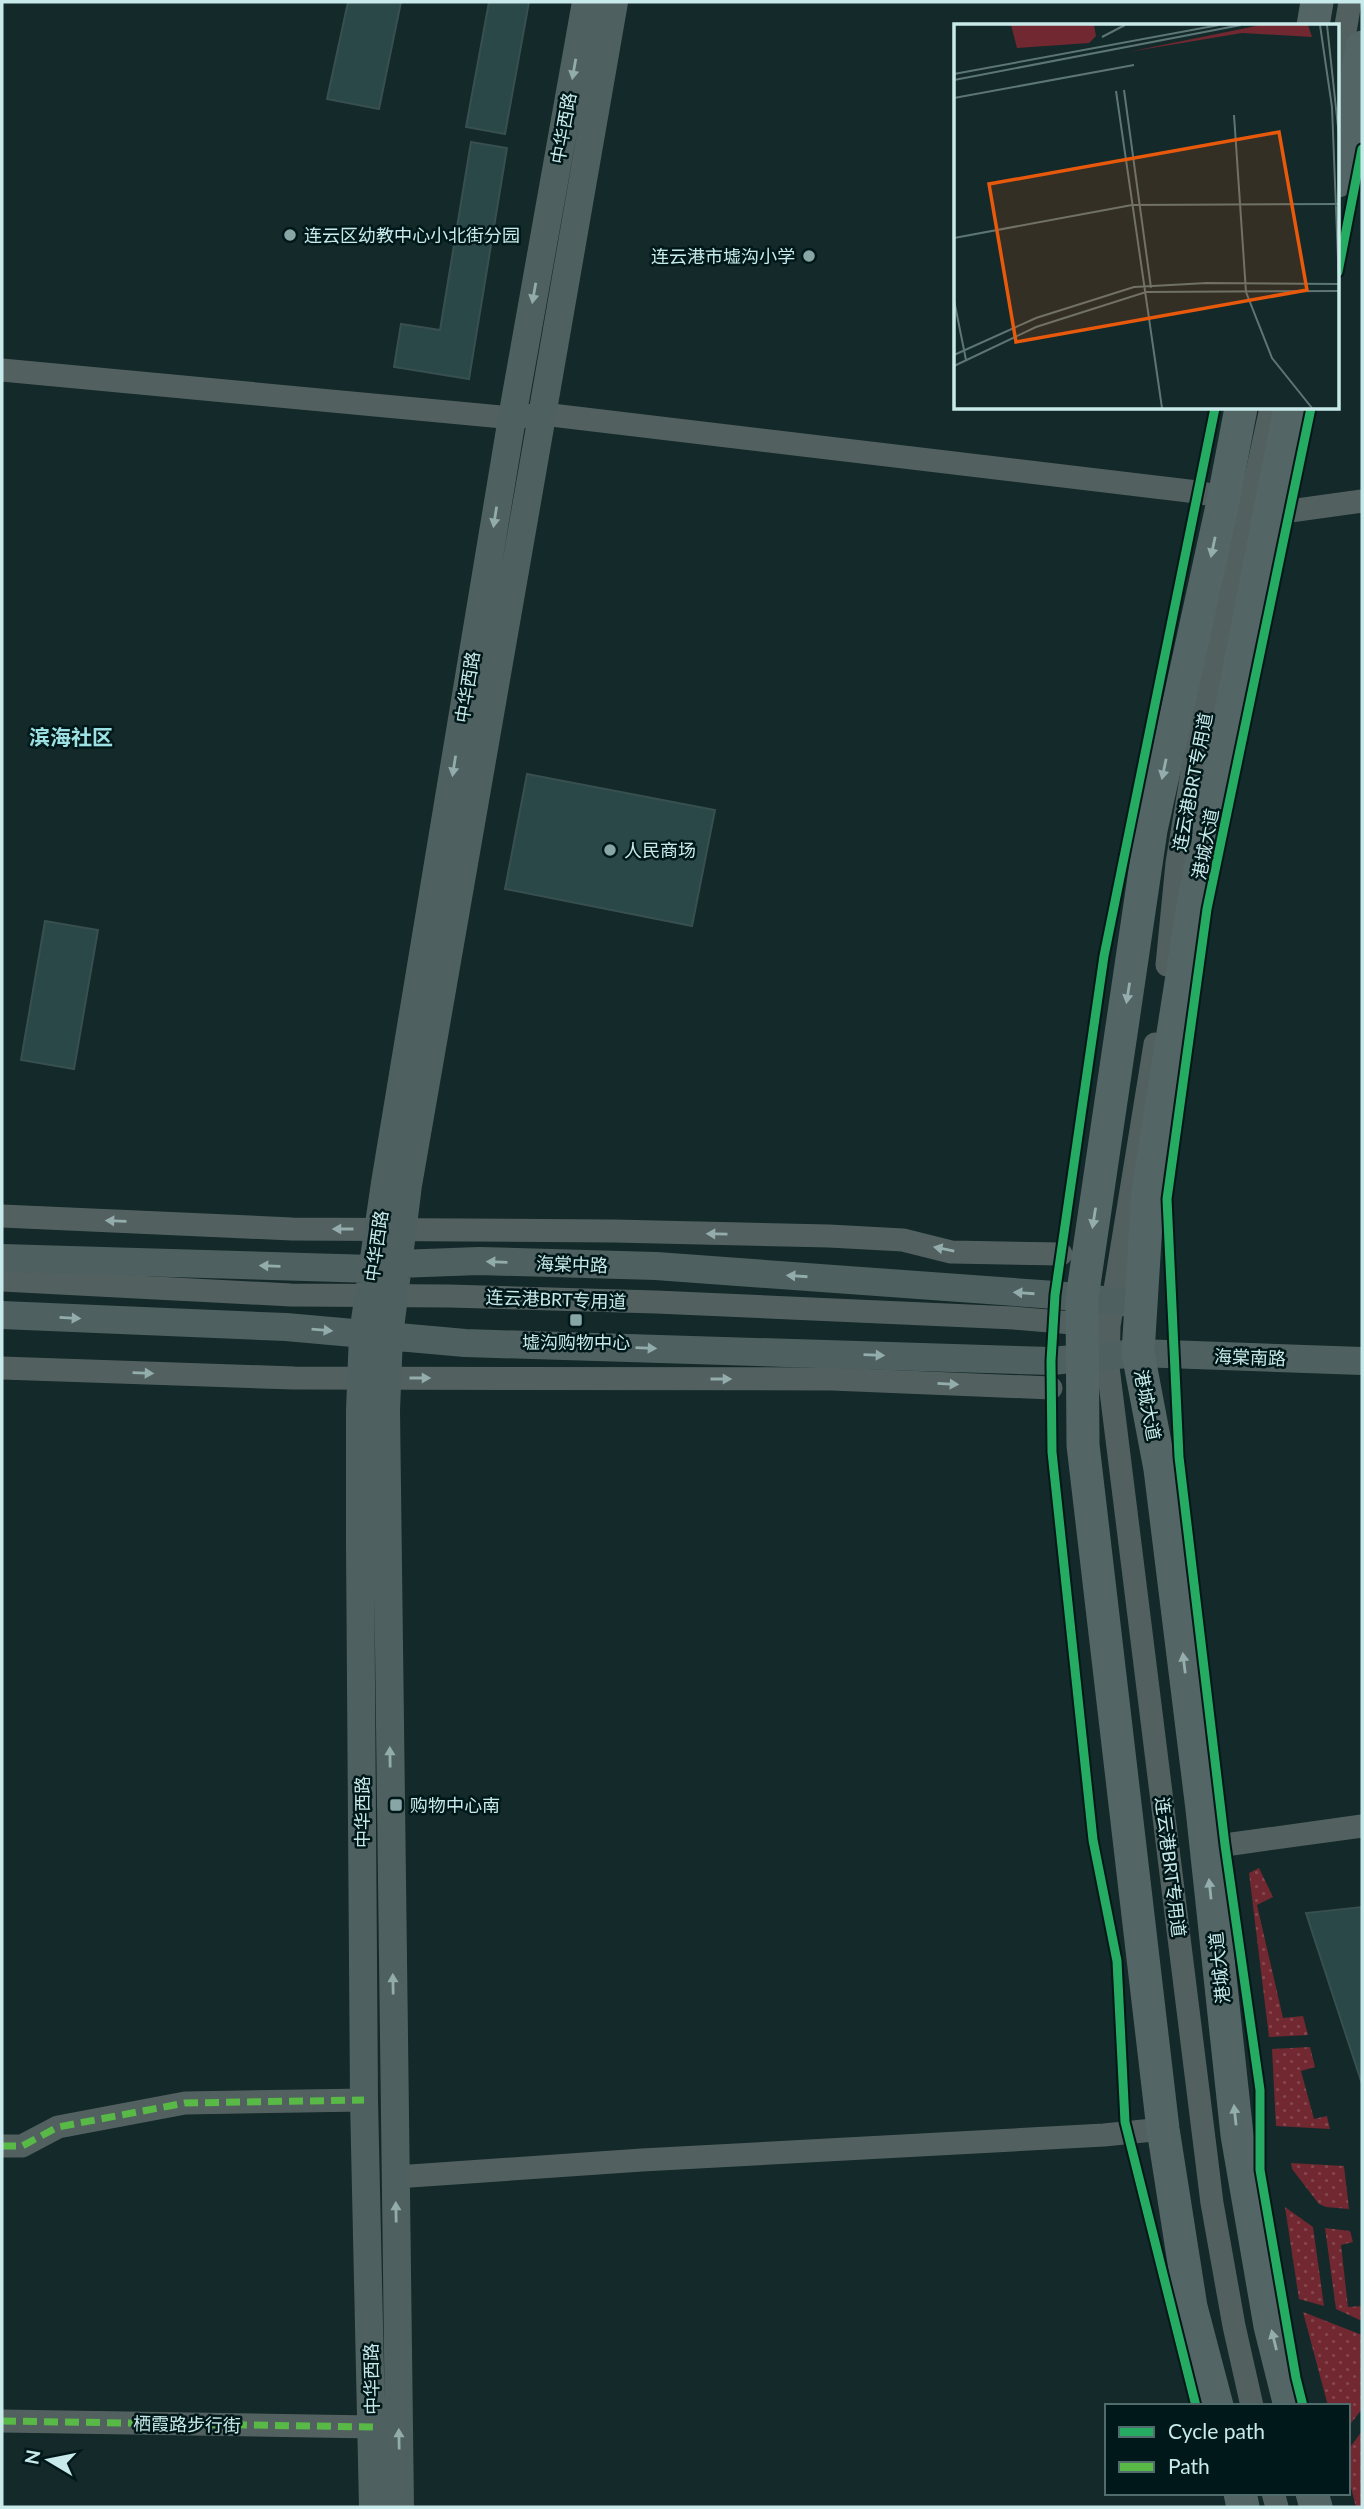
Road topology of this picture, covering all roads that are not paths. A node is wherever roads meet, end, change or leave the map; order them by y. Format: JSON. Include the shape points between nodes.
{"nodes":[{"id":1,"x":586,"y":2,"type":"edge"},
{"id":2,"x":614,"y":2,"type":"edge"},
{"id":3,"x":1317,"y":2,"type":"edge"},
{"id":4,"x":1350,"y":2,"type":"edge"},
{"id":5,"x":1312,"y":24,"type":"edge"},
{"id":6,"x":1362,"y":47,"type":"edge"},
{"id":7,"x":1340,"y":62,"type":"edge"},
{"id":8,"x":1340,"y":170,"type":"edge"},
{"id":9,"x":2,"y":370,"type":"edge"},
{"id":10,"x":1241,"y":410,"type":"edge"},
{"id":11,"x":1271,"y":410,"type":"edge"},
{"id":12,"x":1289,"y":410,"type":"edge"},
{"id":13,"x":543,"y":414,"type":"junction"},
{"id":14,"x":512,"y":418,"type":"junction"},
{"id":15,"x":1362,"y":501,"type":"edge"},
{"id":16,"x":1248,"y":502,"type":"junction"},
{"id":17,"x":2,"y":1216,"type":"edge"},
{"id":18,"x":390,"y":1230,"type":"junction"},
{"id":19,"x":1061,"y":1254,"type":"dead end"},
{"id":20,"x":2,"y":1258,"type":"edge"},
{"id":21,"x":2,"y":1280,"type":"edge"},
{"id":22,"x":383,"y":1281,"type":"junction"},
{"id":23,"x":1105,"y":1310,"type":"junction"},
{"id":24,"x":2,"y":1315,"type":"edge"},
{"id":25,"x":376,"y":1335,"type":"junction"},
{"id":26,"x":1110,"y":1356,"type":"junction"},
{"id":27,"x":1362,"y":1361,"type":"edge"},
{"id":28,"x":2,"y":1368,"type":"edge"},
{"id":29,"x":374,"y":1378,"type":"junction"},
{"id":30,"x":1051,"y":1388,"type":"dead end"},
{"id":31,"x":1362,"y":1826,"type":"edge"},
{"id":32,"x":1225,"y":1845,"type":"dead end"},
{"id":33,"x":364,"y":2100,"type":"junction"},
{"id":34,"x":1163,"y":2129,"type":"junction"},
{"id":35,"x":2,"y":2146,"type":"edge"},
{"id":36,"x":396,"y":2176,"type":"junction"},
{"id":37,"x":1216,"y":2404,"type":"edge"},
{"id":38,"x":1252,"y":2404,"type":"edge"},
{"id":39,"x":1290,"y":2404,"type":"edge"},
{"id":40,"x":2,"y":2421,"type":"edge"},
{"id":41,"x":373,"y":2427,"type":"junction"},
{"id":42,"x":373,"y":2507,"type":"edge"},
{"id":43,"x":400,"y":2507,"type":"edge"}],
"edges":[{"from":1,"to":14,"type":"main road","name":"中华西路","one_way":true},
{"from":2,"to":13,"type":"main road"},
{"from":3,"to":5,"type":"highway"},
{"from":4,"to":7,"type":"street"},
{"from":6,"to":8,"type":"highway"},
{"from":9,"to":14,"type":"street"},
{"from":10,"to":16,"type":"highway","name":"港城大道"},
{"from":11,"to":16,"type":"street"},
{"from":12,"to":16,"type":"highway","name":"港城大道"},
{"from":13,"to":14,"type":"street"},
{"from":13,"to":16,"type":"street"},
{"from":13,"to":18,"type":"main road","via":[[412,1158]]},
{"from":14,"to":18,"type":"main road","name":"中华西路","one_way":true},
{"from":15,"to":16,"type":"street","via":[[1290,511]]},
{"from":16,"to":23,"type":"highway","name":"港城大道","via":[[1191,920],[1148,1192]]},
{"from":16,"to":23,"type":"highway","name":"港城大道","one_way":true,"via":[[1151,830]]},
{"from":18,"to":17,"type":"street","one_way":true},
{"from":19,"to":18,"type":"street","one_way":true,"via":[[951,1252],[903,1240],[828,1236]]},
{"from":18,"to":22,"type":"main road","name":"中华西路"},
{"from":22,"to":20,"type":"main road","name":"海棠中路","one_way":true},
{"from":21,"to":22,"type":"street","via":[[291,1295]]},
{"from":22,"to":23,"type":"main road","name":"海棠中路","via":[[479,1261],[656,1266]]},
{"from":22,"to":25,"type":"main road","name":"中华西路"},
{"from":23,"to":26,"type":"highway","name":"港城大道"},
{"from":23,"to":26,"type":"highway","name":"港城大道"},
{"from":24,"to":25,"type":"main road","one_way":true},
{"from":25,"to":26,"type":"main road","one_way":true,"via":[[465,1343],[1037,1360]]},
{"from":25,"to":29,"type":"main road","name":"中华西路"},
{"from":26,"to":27,"type":"main road","name":"海棠南路"},
{"from":26,"to":34,"type":"highway","name":"港城大道","via":[[1083,1445]]},
{"from":26,"to":38,"type":"street","name":"连云港BRT专用道","via":[[1212,2203]]},
{"from":39,"to":26,"type":"highway","name":"港城大道","one_way":true,"via":[[1270,2326],[1237,2135],[1162,1482]]},
{"from":28,"to":29,"type":"street","one_way":true},
{"from":29,"to":30,"type":"street","one_way":true,"via":[[832,1379]]},
{"from":29,"to":33,"type":"main road","name":"中华西路","via":[[360,1558]]},
{"from":36,"to":29,"type":"main road","one_way":true},
{"from":31,"to":32,"type":"street"},
{"from":33,"to":35,"type":"street","via":[[185,2103],[58,2127],[22,2146]]},
{"from":33,"to":41,"type":"main road","name":"中华西路"},
{"from":34,"to":36,"type":"street"},
{"from":34,"to":37,"type":"highway","name":"港城大道","via":[[1191,2307]]},
{"from":43,"to":36,"type":"main road","one_way":true},
{"from":40,"to":41,"type":"street","name":"栖霞路步行街"},
{"from":41,"to":42,"type":"main road","name":"中华西路"}]}
